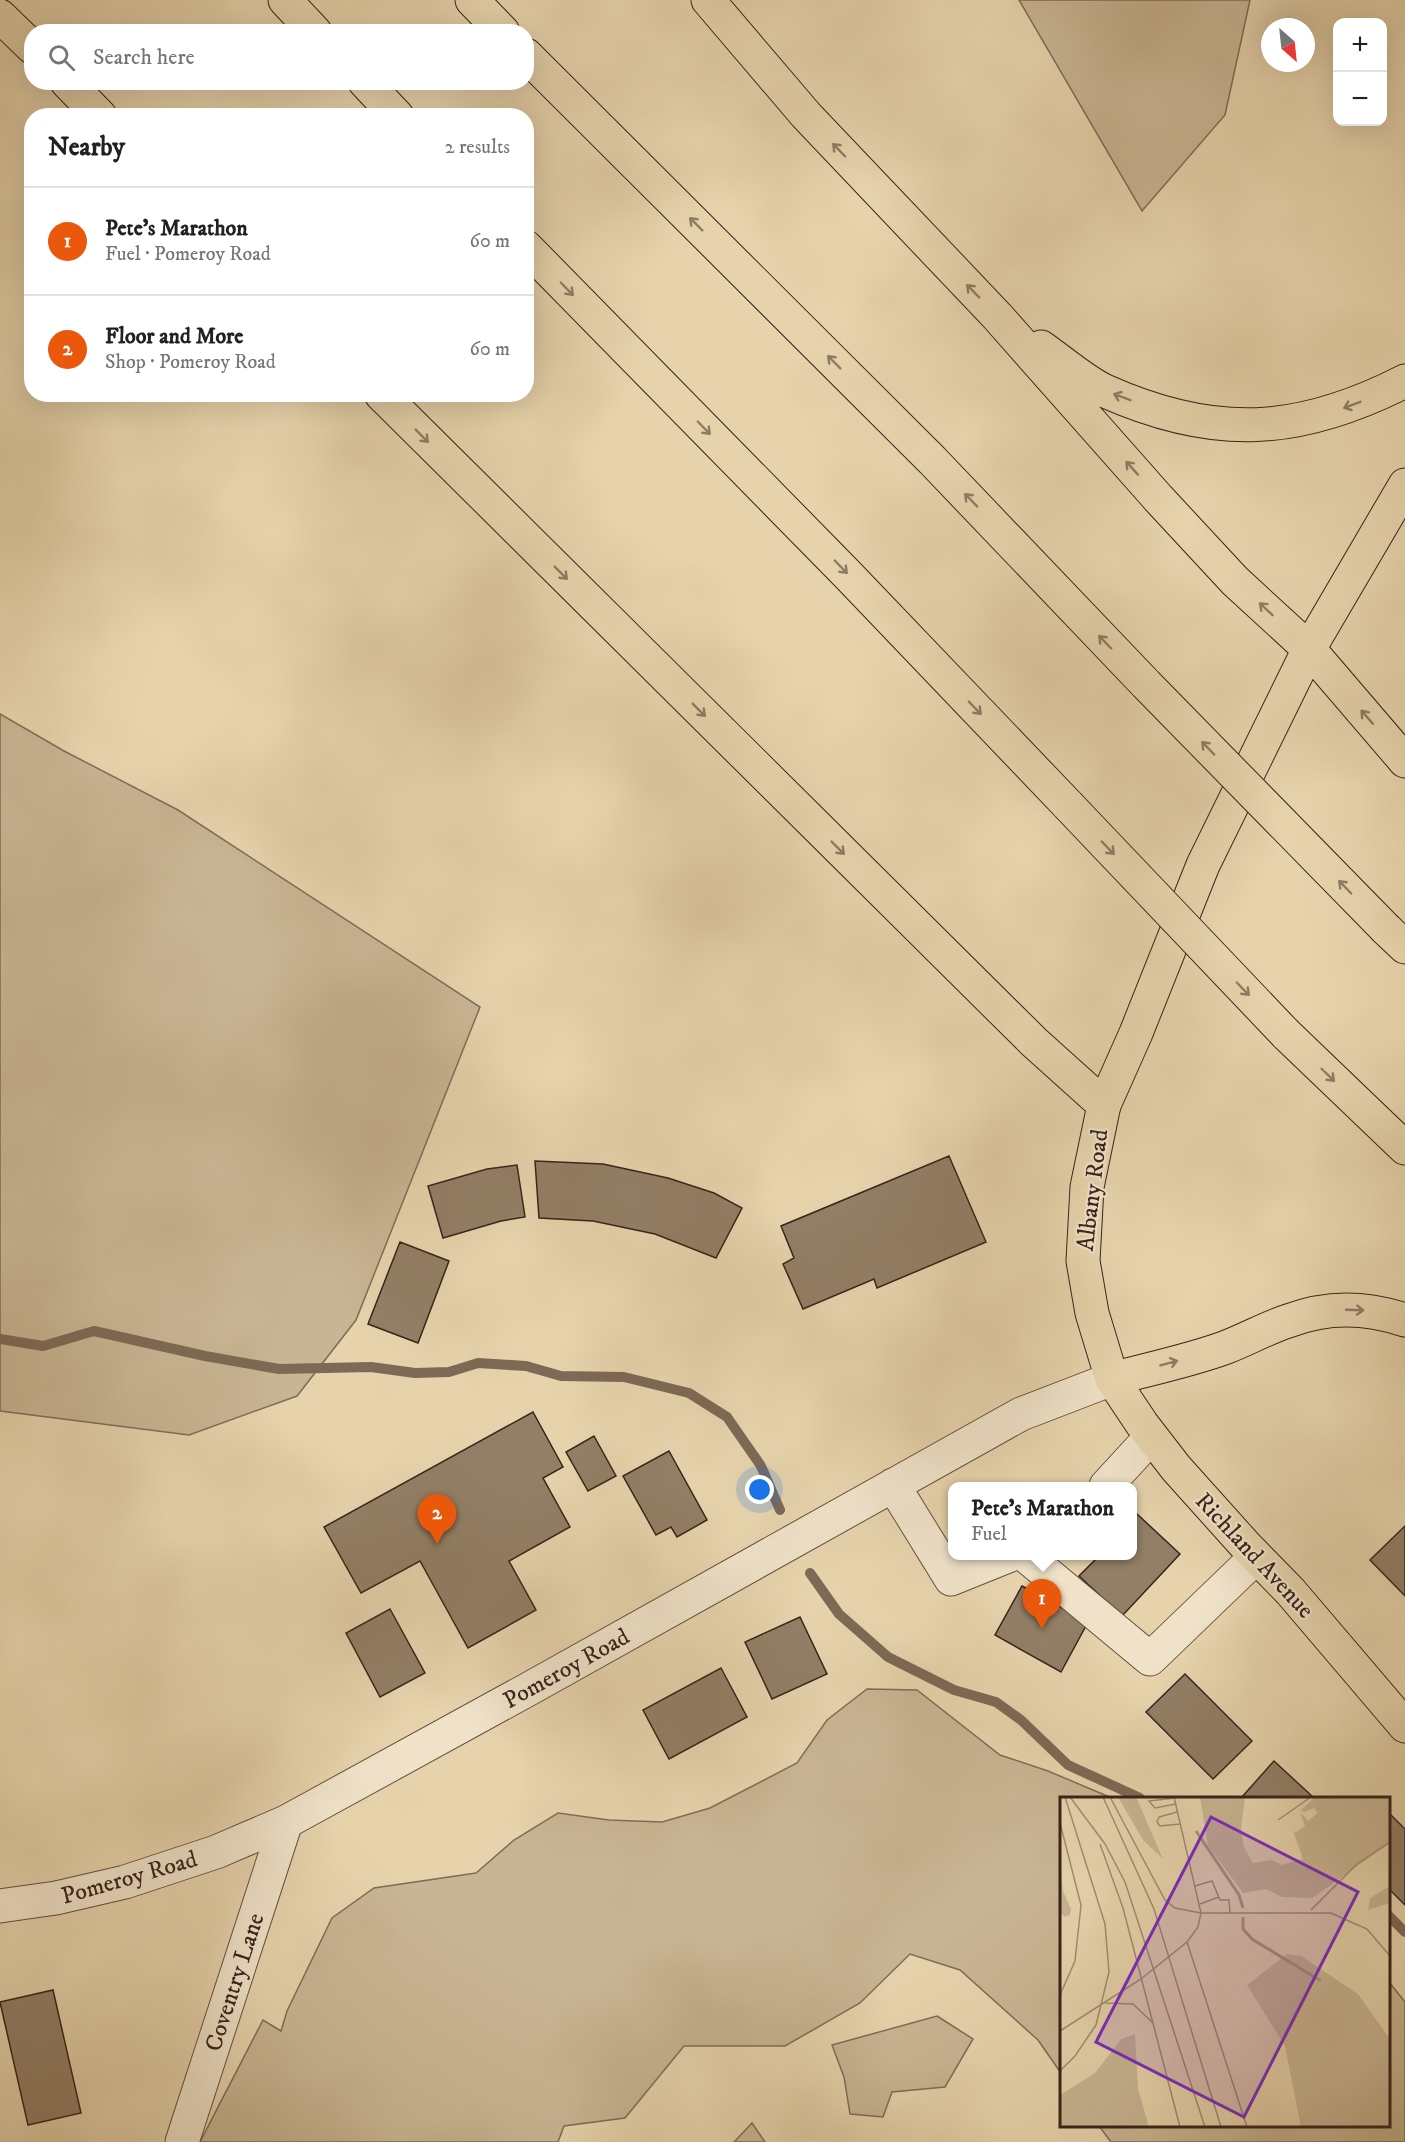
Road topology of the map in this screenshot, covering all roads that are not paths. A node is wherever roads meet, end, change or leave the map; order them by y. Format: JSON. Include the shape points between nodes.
{"nodes":[{"id":1,"x":285,"y":0,"type":"edge"},
{"id":2,"x":472,"y":0,"type":"edge"},
{"id":3,"x":708,"y":0,"type":"edge"},
{"id":4,"x":0,"y":16,"type":"edge"},
{"id":5,"x":308,"y":24,"type":"edge"},
{"id":6,"x":495,"y":24,"type":"edge"},
{"id":7,"x":24,"y":39,"type":"edge"},
{"id":8,"x":534,"y":63,"type":"edge"},
{"id":9,"x":75,"y":90,"type":"edge"},
{"id":10,"x":373,"y":90,"type":"edge"},
{"id":11,"x":92,"y":108,"type":"edge"},
{"id":12,"x":389,"y":108,"type":"edge"},
{"id":13,"x":534,"y":255,"type":"edge"},
{"id":14,"x":997,"y":316,"type":"junction"},
{"id":15,"x":1405,"y":381,"type":"edge"},
{"id":16,"x":389,"y":402,"type":"edge"},
{"id":17,"x":1405,"y":485,"type":"edge"},
{"id":18,"x":1309,"y":649,"type":"junction"},
{"id":19,"x":1405,"y":761,"type":"edge"},
{"id":20,"x":1396,"y":938,"type":"edge"},
{"id":21,"x":1104,"y":1105,"type":"junction"},
{"id":22,"x":1405,"y":1148,"type":"edge"},
{"id":23,"x":1405,"y":1320,"type":"edge"},
{"id":24,"x":1113,"y":1379,"type":"junction"},
{"id":25,"x":1151,"y":1437,"type":"junction"},
{"id":26,"x":1110,"y":1482,"type":"edge"},
{"id":27,"x":893,"y":1485,"type":"junction"},
{"id":28,"x":1256,"y":1557,"type":"junction"},
{"id":29,"x":1018,"y":1560,"type":"edge"},
{"id":30,"x":1032,"y":1560,"type":"edge"},
{"id":31,"x":1405,"y":1726,"type":"edge"},
{"id":32,"x":286,"y":1822,"type":"junction"},
{"id":33,"x":0,"y":1905,"type":"edge"},
{"id":34,"x":182,"y":2142,"type":"edge"}],
"edges":[{"from":1,"to":5,"type":"main road"},
{"from":2,"to":6,"type":"main road"},
{"from":14,"to":3,"type":"main road","one_way":true,"via":[[806,115]]},
{"from":4,"to":7,"type":"main road"},
{"from":20,"to":8,"type":"main road","one_way":true,"bridge":true,"via":[[932,460]]},
{"from":9,"to":11,"type":"main road"},
{"from":10,"to":12,"type":"main road"},
{"from":13,"to":22,"type":"main road","one_way":true,"bridge":true,"via":[[848,574],[1286,1034]]},
{"from":15,"to":14,"type":"main road","one_way":true,"via":[[1330,413],[1275,424],[1226,426],[1168,414],[1103,390]]},
{"from":18,"to":14,"type":"main road","one_way":true,"via":[[1235,580],[1158,498]]},
{"from":16,"to":21,"type":"main road","one_way":true,"via":[[1026,1034]]},
{"from":17,"to":18,"type":"main road","name":"Albany Road"},
{"from":19,"to":18,"type":"main road","one_way":true},
{"from":18,"to":21,"type":"main road","name":"Albany Road","via":[[1203,865]]},
{"from":21,"to":24,"type":"main road","name":"Albany Road","via":[[1088,1187],[1083,1261],[1092,1313]]},
{"from":24,"to":23,"type":"main road","one_way":true,"via":[[1224,1348],[1287,1321],[1327,1310],[1381,1312]]},
{"from":24,"to":25,"type":"main road","name":"Richland Avenue"},
{"from":24,"to":27,"type":"street","name":"Pomeroy Road","via":[[1021,1414]]},
{"from":25,"to":26,"type":"street"},
{"from":25,"to":28,"type":"main road","name":"Richland Avenue"},
{"from":27,"to":29,"type":"street","via":[[951,1579]]},
{"from":27,"to":32,"type":"street","name":"Pomeroy Road"},
{"from":28,"to":30,"type":"street","via":[[1150,1659]]},
{"from":28,"to":31,"type":"main road","name":"Richland Avenue","via":[[1290,1591]]},
{"from":32,"to":33,"type":"street","name":"Pomeroy Road","via":[[216,1852],[125,1882],[56,1898]]},
{"from":32,"to":34,"type":"street","name":"Coventry Lane"}]}
